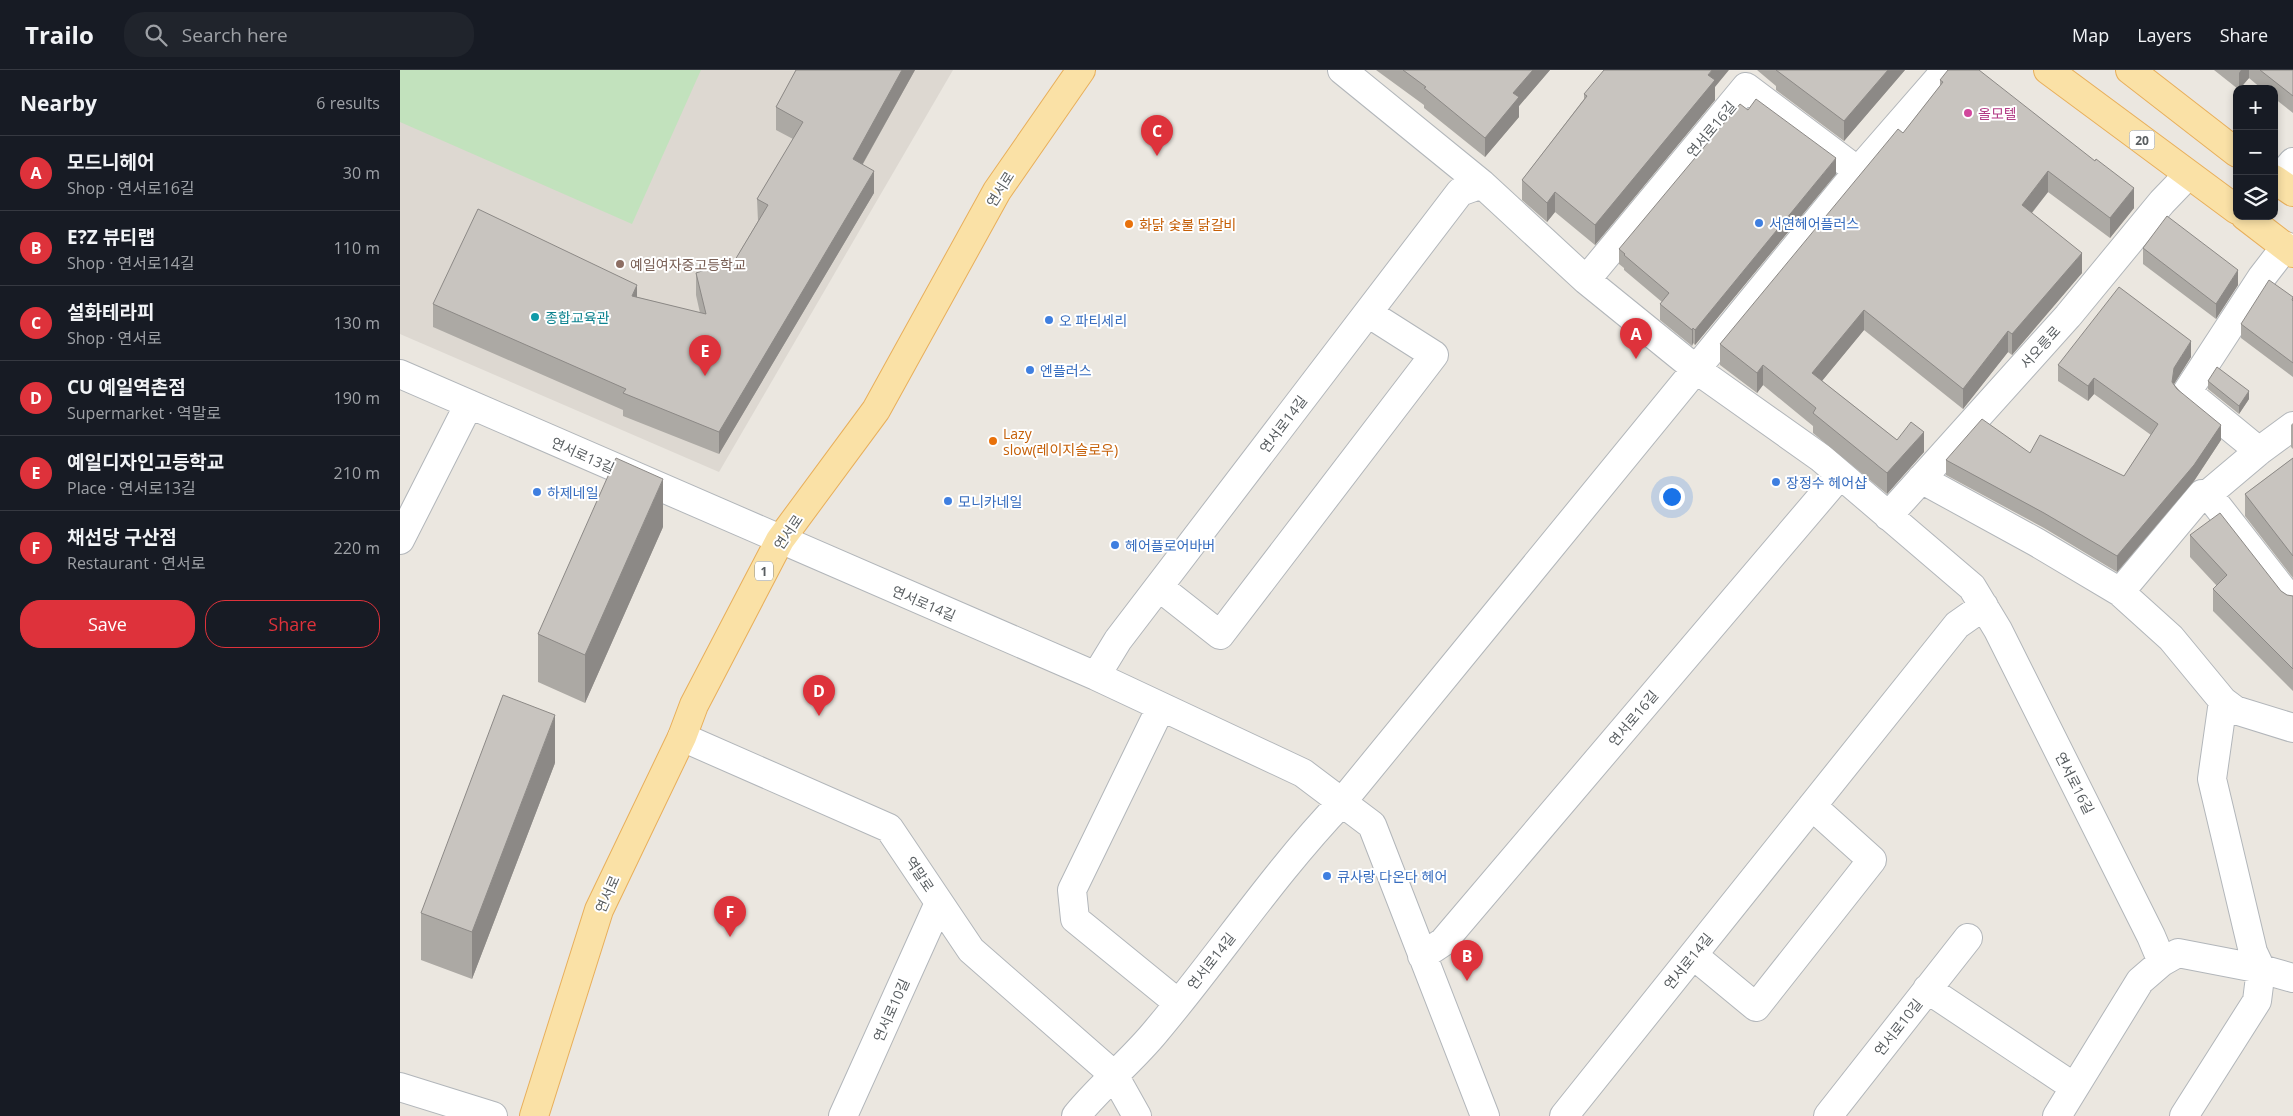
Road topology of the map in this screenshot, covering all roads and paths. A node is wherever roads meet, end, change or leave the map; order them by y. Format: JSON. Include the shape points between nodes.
{"nodes":[{"id":1,"x":1081,"y":70,"type":"edge"},
{"id":2,"x":1342,"y":70,"type":"edge"},
{"id":3,"x":1946,"y":70,"type":"edge"},
{"id":4,"x":2048,"y":70,"type":"edge"},
{"id":5,"x":2130,"y":70,"type":"edge"},
{"id":6,"x":2233,"y":150,"type":"edge"},
{"id":7,"x":1858,"y":171,"type":"junction"},
{"id":8,"x":2188,"y":175,"type":"junction"},
{"id":9,"x":1482,"y":184,"type":"junction"},
{"id":10,"x":2233,"y":207,"type":"edge"},
{"id":11,"x":2250,"y":220,"type":"edge"},
{"id":12,"x":2289,"y":250,"type":"edge"},
{"id":13,"x":1586,"y":280,"type":"junction"},
{"id":14,"x":1368,"y":313,"type":"junction"},
{"id":15,"x":1697,"y":370,"type":"junction"},
{"id":16,"x":400,"y":374,"type":"edge"},
{"id":17,"x":469,"y":404,"type":"junction"},
{"id":18,"x":2293,"y":426,"type":"edge"},
{"id":19,"x":2259,"y":450,"type":"junction"},
{"id":20,"x":1840,"y":475,"type":"junction"},
{"id":21,"x":1922,"y":479,"type":"junction"},
{"id":22,"x":2192,"y":499,"type":"junction"},
{"id":23,"x":1888,"y":516,"type":"junction"},
{"id":24,"x":400,"y":540,"type":"edge"},
{"id":25,"x":780,"y":540,"type":"junction"},
{"id":26,"x":1159,"y":586,"type":"junction"},
{"id":27,"x":2120,"y":592,"type":"junction"},
{"id":28,"x":2293,"y":603,"type":"edge"},
{"id":29,"x":1984,"y":606,"type":"junction"},
{"id":30,"x":1096,"y":676,"type":"junction"},
{"id":31,"x":2223,"y":701,"type":"junction"},
{"id":32,"x":1161,"y":707,"type":"junction"},
{"id":33,"x":2293,"y":728,"type":"edge"},
{"id":34,"x":682,"y":737,"type":"junction"},
{"id":35,"x":1342,"y":802,"type":"junction"},
{"id":36,"x":1812,"y":806,"type":"junction"},
{"id":37,"x":939,"y":903,"type":"junction"},
{"id":38,"x":1968,"y":938,"type":"dead end"},
{"id":39,"x":1693,"y":955,"type":"junction"},
{"id":40,"x":1422,"y":956,"type":"junction"},
{"id":41,"x":2162,"y":962,"type":"junction"},
{"id":42,"x":2261,"y":969,"type":"junction"},
{"id":43,"x":2293,"y":978,"type":"edge"},
{"id":44,"x":1927,"y":989,"type":"junction"},
{"id":45,"x":1178,"y":1003,"type":"junction"},
{"id":46,"x":1114,"y":1075,"type":"junction"},
{"id":47,"x":400,"y":1087,"type":"edge"},
{"id":48,"x":2074,"y":1088,"type":"junction"},
{"id":49,"x":493,"y":1116,"type":"edge"},
{"id":50,"x":534,"y":1116,"type":"edge"},
{"id":51,"x":843,"y":1116,"type":"edge"},
{"id":52,"x":1076,"y":1116,"type":"edge"},
{"id":53,"x":1137,"y":1116,"type":"edge"},
{"id":54,"x":1484,"y":1116,"type":"edge"},
{"id":55,"x":1564,"y":1116,"type":"edge"},
{"id":56,"x":1828,"y":1116,"type":"edge"},
{"id":57,"x":2056,"y":1116,"type":"edge"},
{"id":58,"x":2184,"y":1116,"type":"edge"}],
"edges":[{"from":1,"to":25,"type":"main road","name":"연서로","number":"1","via":[[997,191],[876,410]]},
{"from":2,"to":9,"type":"street","name":"연서로16길"},
{"from":3,"to":7,"type":"street"},
{"from":4,"to":8,"type":"main road","number":"20"},
{"from":5,"to":6,"type":"main road"},
{"from":7,"to":13,"type":"street","name":"연서로16길","via":[[1746,87]]},
{"from":7,"to":15,"type":"street"},
{"from":8,"to":10,"type":"main road","number":"20"},
{"from":8,"to":21,"type":"street","name":"서오릉로","via":[[2068,316]]},
{"from":9,"to":13,"type":"street","name":"연서로16길"},
{"from":9,"to":14,"type":"street","name":"연서로14길","via":[[1460,192]]},
{"from":11,"to":12,"type":"main road"},
{"from":12,"to":19,"type":"street","via":[[2262,276],[2187,392]]},
{"from":13,"to":15,"type":"street","name":"연서로16길"},
{"from":14,"to":26,"type":"street","name":"연서로14길"},
{"from":14,"to":26,"type":"street","via":[[1434,355],[1220,635]]},
{"from":15,"to":20,"type":"street","name":"연서로16길"},
{"from":15,"to":35,"type":"street"},
{"from":16,"to":17,"type":"street","name":"연서로13길"},
{"from":17,"to":24,"type":"street"},
{"from":17,"to":25,"type":"street","name":"연서로13길"},
{"from":18,"to":19,"type":"street"},
{"from":19,"to":22,"type":"street"},
{"from":20,"to":23,"type":"street","name":"연서로16길"},
{"from":20,"to":40,"type":"street","name":"연서로16길","via":[[1443,942]]},
{"from":21,"to":23,"type":"street","name":"서오릉로"},
{"from":21,"to":27,"type":"street"},
{"from":22,"to":27,"type":"street"},
{"from":22,"to":28,"type":"street"},
{"from":23,"to":29,"type":"street","name":"연서로16길","via":[[1972,586]]},
{"from":25,"to":30,"type":"street","name":"연서로14길"},
{"from":25,"to":34,"type":"main road","name":"연서로","number":"1","via":[[694,705]]},
{"from":26,"to":30,"type":"street","name":"연서로14길","via":[[1118,640]]},
{"from":27,"to":31,"type":"street","via":[[2171,638]]},
{"from":29,"to":36,"type":"street","name":"연서로14길","via":[[1957,625]]},
{"from":29,"to":41,"type":"street","name":"연서로16길"},
{"from":30,"to":32,"type":"street","name":"연서로14길"},
{"from":31,"to":33,"type":"street","via":[[2235,710]]},
{"from":31,"to":42,"type":"street","via":[[2212,779],[2253,952]]},
{"from":32,"to":35,"type":"street","name":"연서로14길","via":[[1303,773]]},
{"from":32,"to":45,"type":"street","via":[[1072,890],[1075,919]]},
{"from":34,"to":37,"type":"street","name":"역말로","via":[[889,828]]},
{"from":34,"to":50,"type":"main road","name":"연서로","number":"1","via":[[599,910]]},
{"from":35,"to":40,"type":"street","name":"연서로14길","via":[[1372,825]]},
{"from":35,"to":45,"type":"street","name":"연서로14길","via":[[1306,840]]},
{"from":36,"to":39,"type":"street","name":"연서로14길"},
{"from":36,"to":39,"type":"street","via":[[1872,860],[1756,1007]]},
{"from":37,"to":46,"type":"street","name":"역말로","via":[[971,950]]},
{"from":37,"to":51,"type":"street","name":"연서로10길"},
{"from":38,"to":44,"type":"street","name":"연서로10길"},
{"from":39,"to":55,"type":"street","name":"연서로14길"},
{"from":40,"to":54,"type":"street","name":"연서로14길"},
{"from":41,"to":42,"type":"street","via":[[2178,953]]},
{"from":41,"to":48,"type":"street","via":[[2140,981]]},
{"from":42,"to":43,"type":"street"},
{"from":42,"to":58,"type":"street","via":[[2258,1001]]},
{"from":44,"to":48,"type":"street"},
{"from":44,"to":56,"type":"street","name":"연서로10길"},
{"from":45,"to":46,"type":"street","name":"연서로14길","via":[[1156,1032]]},
{"from":46,"to":52,"type":"street","name":"연서로14길"},
{"from":46,"to":53,"type":"street"},
{"from":47,"to":49,"type":"street"},
{"from":48,"to":57,"type":"street"}]}
